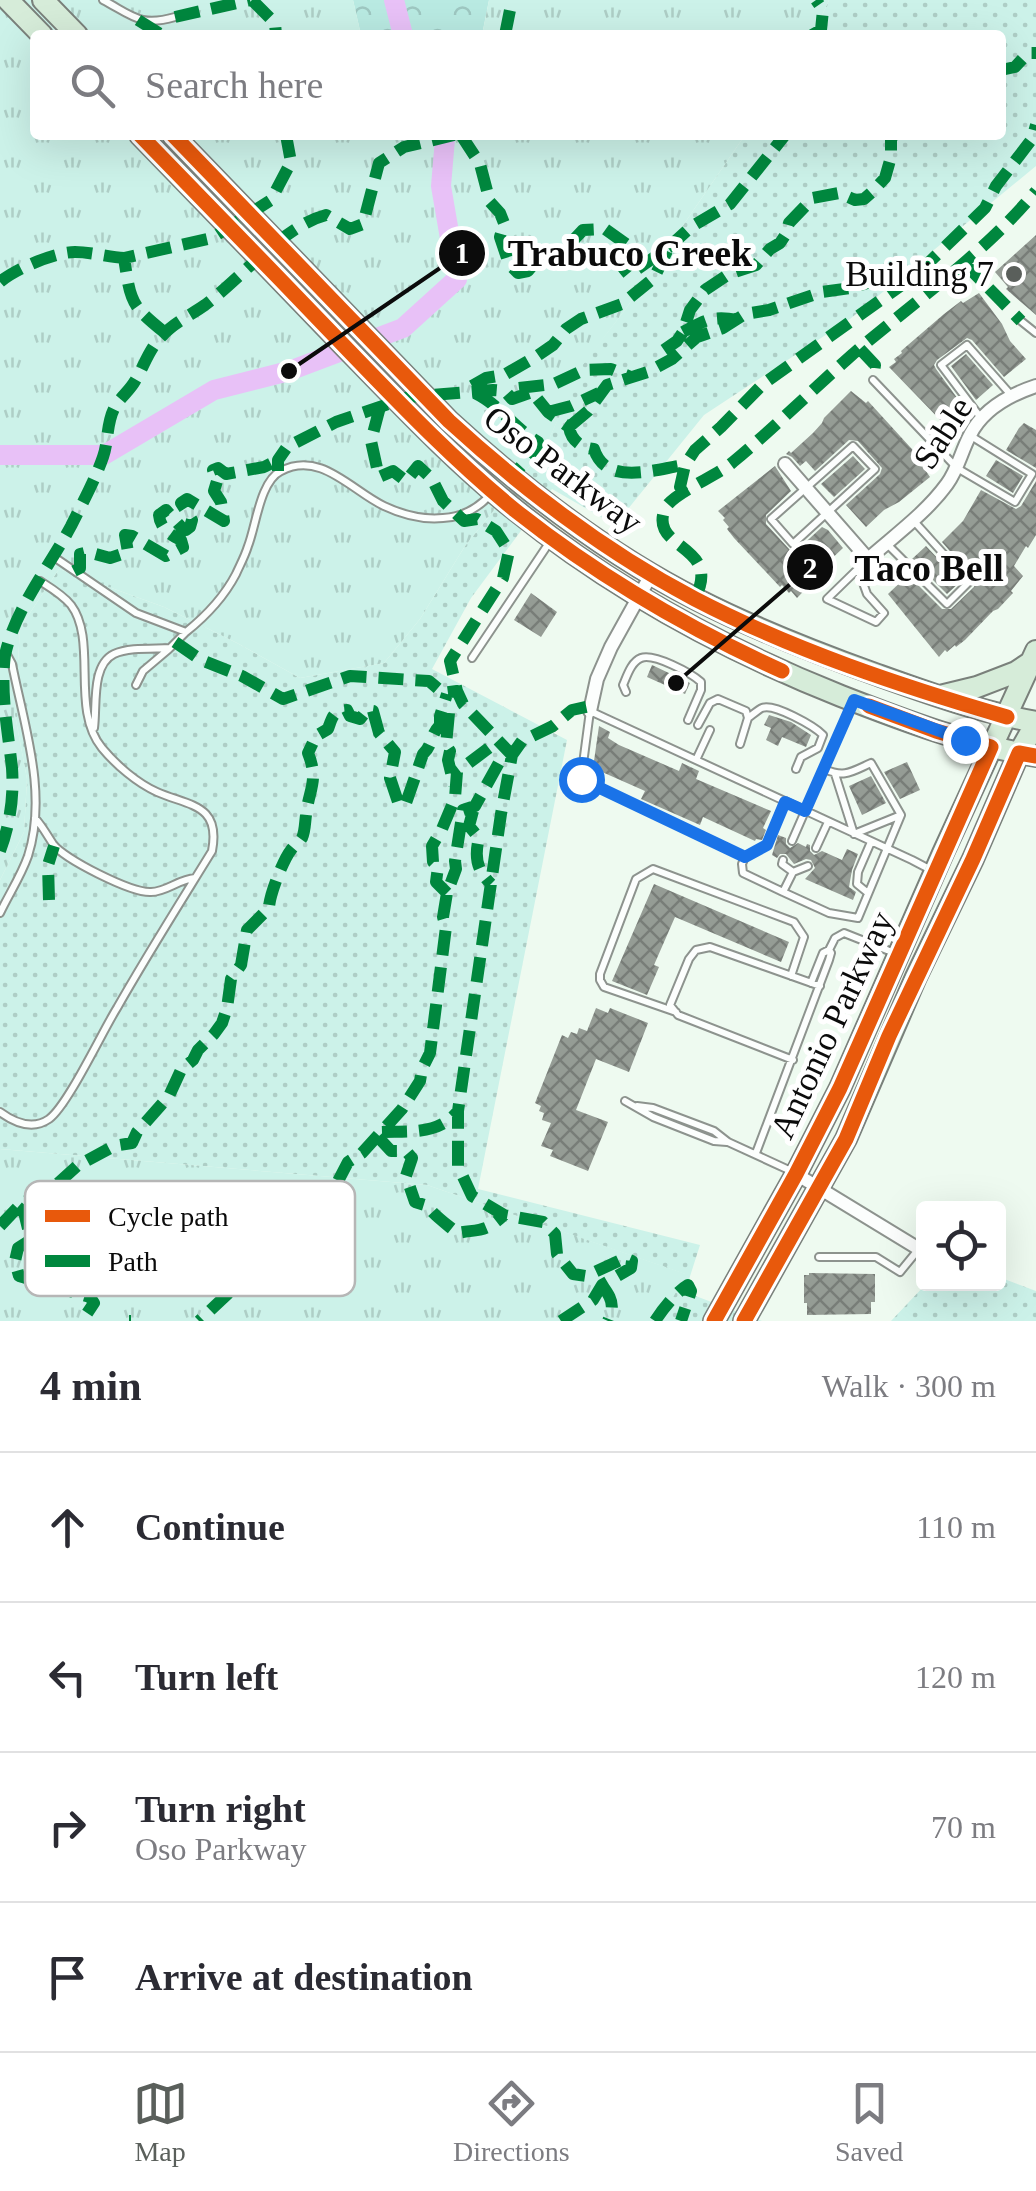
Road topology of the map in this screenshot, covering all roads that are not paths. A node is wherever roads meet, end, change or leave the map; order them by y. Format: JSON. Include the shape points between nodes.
{"nodes":[{"id":1,"x":8,"y":0,"type":"edge"},
{"id":2,"x":43,"y":0,"type":"edge"},
{"id":3,"x":103,"y":0,"type":"edge"},
{"id":4,"x":174,"y":17,"type":"dead end"},
{"id":5,"x":37,"y":30,"type":"edge"},
{"id":6,"x":71,"y":30,"type":"edge"},
{"id":7,"x":145,"y":140,"type":"edge"},
{"id":8,"x":178,"y":140,"type":"edge"},
{"id":9,"x":1021,"y":321,"type":"dead end"},
{"id":10,"x":1036,"y":333,"type":"edge"},
{"id":11,"x":873,"y":380,"type":"dead end"},
{"id":12,"x":1036,"y":386,"type":"edge"},
{"id":13,"x":1011,"y":395,"type":"junction"},
{"id":14,"x":982,"y":419,"type":"junction"},
{"id":15,"x":970,"y":435,"type":"junction"},
{"id":16,"x":785,"y":464,"type":"dead end"},
{"id":17,"x":957,"y":468,"type":"junction"},
{"id":18,"x":806,"y":488,"type":"junction"},
{"id":19,"x":494,"y":492,"type":"junction"},
{"id":20,"x":828,"y":513,"type":"junction"},
{"id":21,"x":912,"y":520,"type":"junction"},
{"id":22,"x":552,"y":538,"type":"junction"},
{"id":23,"x":886,"y":543,"type":"junction"},
{"id":24,"x":54,"y":557,"type":"dead end"},
{"id":25,"x":863,"y":564,"type":"junction"},
{"id":26,"x":652,"y":573,"type":"junction"},
{"id":27,"x":40,"y":581,"type":"dead end"},
{"id":28,"x":639,"y":598,"type":"junction"},
{"id":29,"x":186,"y":632,"type":"junction"},
{"id":30,"x":170,"y":648,"type":"junction"},
{"id":31,"x":6,"y":653,"type":"dead end"},
{"id":32,"x":1033,"y":657,"type":"edge"},
{"id":33,"x":472,"y":658,"type":"dead end"},
{"id":34,"x":136,"y":685,"type":"dead end"},
{"id":35,"x":626,"y":692,"type":"dead end"},
{"id":36,"x":938,"y":697,"type":"junction"},
{"id":37,"x":854,"y":700,"type":"junction"},
{"id":38,"x":590,"y":711,"type":"junction"},
{"id":39,"x":1007,"y":717,"type":"junction"},
{"id":40,"x":748,"y":718,"type":"junction"},
{"id":41,"x":688,"y":720,"type":"dead end"},
{"id":42,"x":1036,"y":723,"type":"edge"},
{"id":43,"x":698,"y":725,"type":"dead end"},
{"id":44,"x":710,"y":730,"type":"dead end"},
{"id":45,"x":94,"y":734,"type":"junction"},
{"id":46,"x":740,"y":744,"type":"dead end"},
{"id":47,"x":992,"y":747,"type":"junction"},
{"id":48,"x":1028,"y":754,"type":"edge"},
{"id":49,"x":696,"y":760,"type":"junction"},
{"id":50,"x":796,"y":769,"type":"dead end"},
{"id":51,"x":824,"y":769,"type":"junction"},
{"id":52,"x":836,"y":774,"type":"junction"},
{"id":53,"x":785,"y":802,"type":"junction"},
{"id":54,"x":805,"y":811,"type":"junction"},
{"id":55,"x":901,"y":814,"type":"junction"},
{"id":56,"x":34,"y":818,"type":"junction"},
{"id":57,"x":828,"y":822,"type":"junction"},
{"id":58,"x":854,"y":834,"type":"junction"},
{"id":59,"x":792,"y":841,"type":"dead end"},
{"id":60,"x":871,"y":842,"type":"junction"},
{"id":61,"x":816,"y":848,"type":"dead end"},
{"id":62,"x":886,"y":849,"type":"junction"},
{"id":63,"x":745,"y":857,"type":"junction"},
{"id":64,"x":783,"y":860,"type":"dead end"},
{"id":65,"x":808,"y":866,"type":"dead end"},
{"id":66,"x":794,"y":872,"type":"junction"},
{"id":67,"x":934,"y":872,"type":"junction"},
{"id":68,"x":195,"y":878,"type":"junction"},
{"id":69,"x":783,"y":892,"type":"junction"},
{"id":70,"x":868,"y":892,"type":"junction"},
{"id":71,"x":0,"y":912,"type":"edge"},
{"id":72,"x":898,"y":954,"type":"junction"},
{"id":73,"x":791,"y":976,"type":"junction"},
{"id":74,"x":916,"y":978,"type":"junction"},
{"id":75,"x":815,"y":985,"type":"junction"},
{"id":76,"x":676,"y":1012,"type":"junction"},
{"id":77,"x":793,"y":1060,"type":"junction"},
{"id":78,"x":625,"y":1101,"type":"dead end"},
{"id":79,"x":0,"y":1112,"type":"edge"},
{"id":80,"x":756,"y":1153,"type":"junction"},
{"id":81,"x":796,"y":1174,"type":"junction"},
{"id":82,"x":818,"y":1189,"type":"junction"},
{"id":83,"x":916,"y":1247,"type":"edge"},
{"id":84,"x":916,"y":1251,"type":"edge"},
{"id":85,"x":818,"y":1257,"type":"dead end"},
{"id":86,"x":714,"y":1321,"type":"edge"},
{"id":87,"x":744,"y":1321,"type":"edge"}],
"edges":[{"from":1,"to":5,"type":"main road"},
{"from":2,"to":6,"type":"main road"},
{"from":3,"to":4,"type":"lane","via":[[138,20]]},
{"from":7,"to":19,"type":"main road","name":"Oso Parkway"},
{"from":8,"to":26,"type":"main road","name":"Oso Parkway","via":[[491,460]]},
{"from":9,"to":10,"type":"lane"},
{"from":11,"to":17,"type":"lane"},
{"from":12,"to":13,"type":"street","name":"Sable"},
{"from":13,"to":14,"type":"street","name":"Sable"},
{"from":13,"to":14,"type":"lane","via":[[967,345],[941,365]]},
{"from":14,"to":15,"type":"street","name":"Sable"},
{"from":15,"to":17,"type":"street","name":"Sable"},
{"from":15,"to":17,"type":"lane","via":[[1032,474],[1015,502]]},
{"from":16,"to":18,"type":"street"},
{"from":17,"to":21,"type":"street","name":"Sable"},
{"from":18,"to":20,"type":"street"},
{"from":18,"to":20,"type":"lane","via":[[771,518],[793,544]]},
{"from":18,"to":20,"type":"lane","via":[[853,446],[875,469]]},
{"from":19,"to":22,"type":"main road","name":"Oso Parkway"},
{"from":19,"to":29,"type":"lane","via":[[475,510],[426,520],[379,504],[317,468],[278,471],[235,576]]},
{"from":20,"to":25,"type":"street"},
{"from":21,"to":23,"type":"street","name":"Sable"},
{"from":21,"to":23,"type":"lane","via":[[970,582],[947,604]]},
{"from":22,"to":28,"type":"main road","name":"Oso Parkway"},
{"from":22,"to":33,"type":"lane"},
{"from":23,"to":25,"type":"street","name":"Sable"},
{"from":24,"to":29,"type":"lane","via":[[136,613]]},
{"from":25,"to":25,"type":"lane","via":[[827,600],[876,622],[884,613],[866,594]]},
{"from":26,"to":28,"type":"street"},
{"from":26,"to":36,"type":"main road","name":"Oso Parkway","via":[[792,644]]},
{"from":27,"to":45,"type":"lane","via":[[78,617]]},
{"from":28,"to":37,"type":"main road","name":"Oso Parkway","via":[[719,642]]},
{"from":28,"to":38,"type":"street","via":[[596,679]]},
{"from":29,"to":30,"type":"lane"},
{"from":30,"to":34,"type":"lane"},
{"from":30,"to":45,"type":"lane","via":[[121,652],[106,660]]},
{"from":31,"to":56,"type":"lane","via":[[33,768]]},
{"from":32,"to":36,"type":"main road","via":[[1016,672]]},
{"from":32,"to":39,"type":"main road","name":"Antonio Parkway"},
{"from":35,"to":41,"type":"lane","via":[[623,685],[640,658],[694,675],[701,690]]},
{"from":36,"to":39,"type":"main road","name":"Oso Parkway"},
{"from":37,"to":47,"type":"main road","name":"Oso Parkway"},
{"from":37,"to":51,"type":"lane"},
{"from":38,"to":49,"type":"lane"},
{"from":38,"to":63,"type":"lane","via":[[581,779]]},
{"from":39,"to":42,"type":"main road","name":"Oso Parkway"},
{"from":39,"to":47,"type":"main road","name":"Antonio Parkway"},
{"from":40,"to":43,"type":"lane","via":[[718,699]]},
{"from":40,"to":46,"type":"lane"},
{"from":40,"to":50,"type":"lane","via":[[771,707],[823,735]]},
{"from":42,"to":48,"type":"main road","name":"Antonio Parkway"},
{"from":44,"to":49,"type":"lane"},
{"from":45,"to":68,"type":"lane","via":[[142,784],[209,817],[212,850]]},
{"from":47,"to":48,"type":"main road","name":"Oso Parkway"},
{"from":47,"to":67,"type":"main road","name":"Antonio Parkway"},
{"from":48,"to":74,"type":"main road","name":"Antonio Parkway"},
{"from":49,"to":53,"type":"lane"},
{"from":51,"to":52,"type":"lane"},
{"from":51,"to":54,"type":"lane"},
{"from":52,"to":55,"type":"lane","via":[[871,763]]},
{"from":52,"to":58,"type":"lane"},
{"from":53,"to":54,"type":"lane"},
{"from":53,"to":63,"type":"lane","via":[[767,845]]},
{"from":54,"to":57,"type":"lane"},
{"from":54,"to":59,"type":"lane"},
{"from":55,"to":58,"type":"lane"},
{"from":55,"to":62,"type":"lane"},
{"from":56,"to":68,"type":"lane","via":[[54,846],[112,882],[158,892]]},
{"from":56,"to":71,"type":"lane","via":[[28,854]]},
{"from":57,"to":58,"type":"lane"},
{"from":57,"to":61,"type":"lane"},
{"from":58,"to":60,"type":"lane"},
{"from":60,"to":62,"type":"lane"},
{"from":60,"to":70,"type":"lane","via":[[858,872],[858,884]]},
{"from":62,"to":67,"type":"lane"},
{"from":62,"to":70,"type":"lane"},
{"from":63,"to":69,"type":"lane","via":[[743,872]]},
{"from":64,"to":66,"type":"lane"},
{"from":65,"to":66,"type":"lane"},
{"from":66,"to":69,"type":"lane"},
{"from":67,"to":72,"type":"main road","name":"Antonio Parkway"},
{"from":68,"to":79,"type":"lane","via":[[60,1108],[38,1124]]},
{"from":69,"to":70,"type":"lane","via":[[858,918]]},
{"from":72,"to":74,"type":"main road","via":[[902,970]]},
{"from":72,"to":75,"type":"lane","via":[[844,933],[828,950]]},
{"from":72,"to":81,"type":"main road","name":"Antonio Parkway"},
{"from":73,"to":75,"type":"lane"},
{"from":73,"to":76,"type":"lane","via":[[710,948],[696,950],[670,1005]]},
{"from":73,"to":76,"type":"lane","via":[[804,937],[794,922],[653,869],[636,878],[600,980]]},
{"from":74,"to":82,"type":"main road","name":"Antonio Parkway"},
{"from":75,"to":77,"type":"lane"},
{"from":76,"to":77,"type":"lane"},
{"from":77,"to":80,"type":"lane"},
{"from":78,"to":80,"type":"lane"},
{"from":80,"to":81,"type":"lane"},
{"from":81,"to":82,"type":"street"},
{"from":81,"to":86,"type":"main road","name":"Antonio Parkway"},
{"from":82,"to":83,"type":"street"},
{"from":82,"to":87,"type":"main road","name":"Antonio Parkway"},
{"from":84,"to":85,"type":"lane","via":[[900,1272],[876,1257]]}]}
